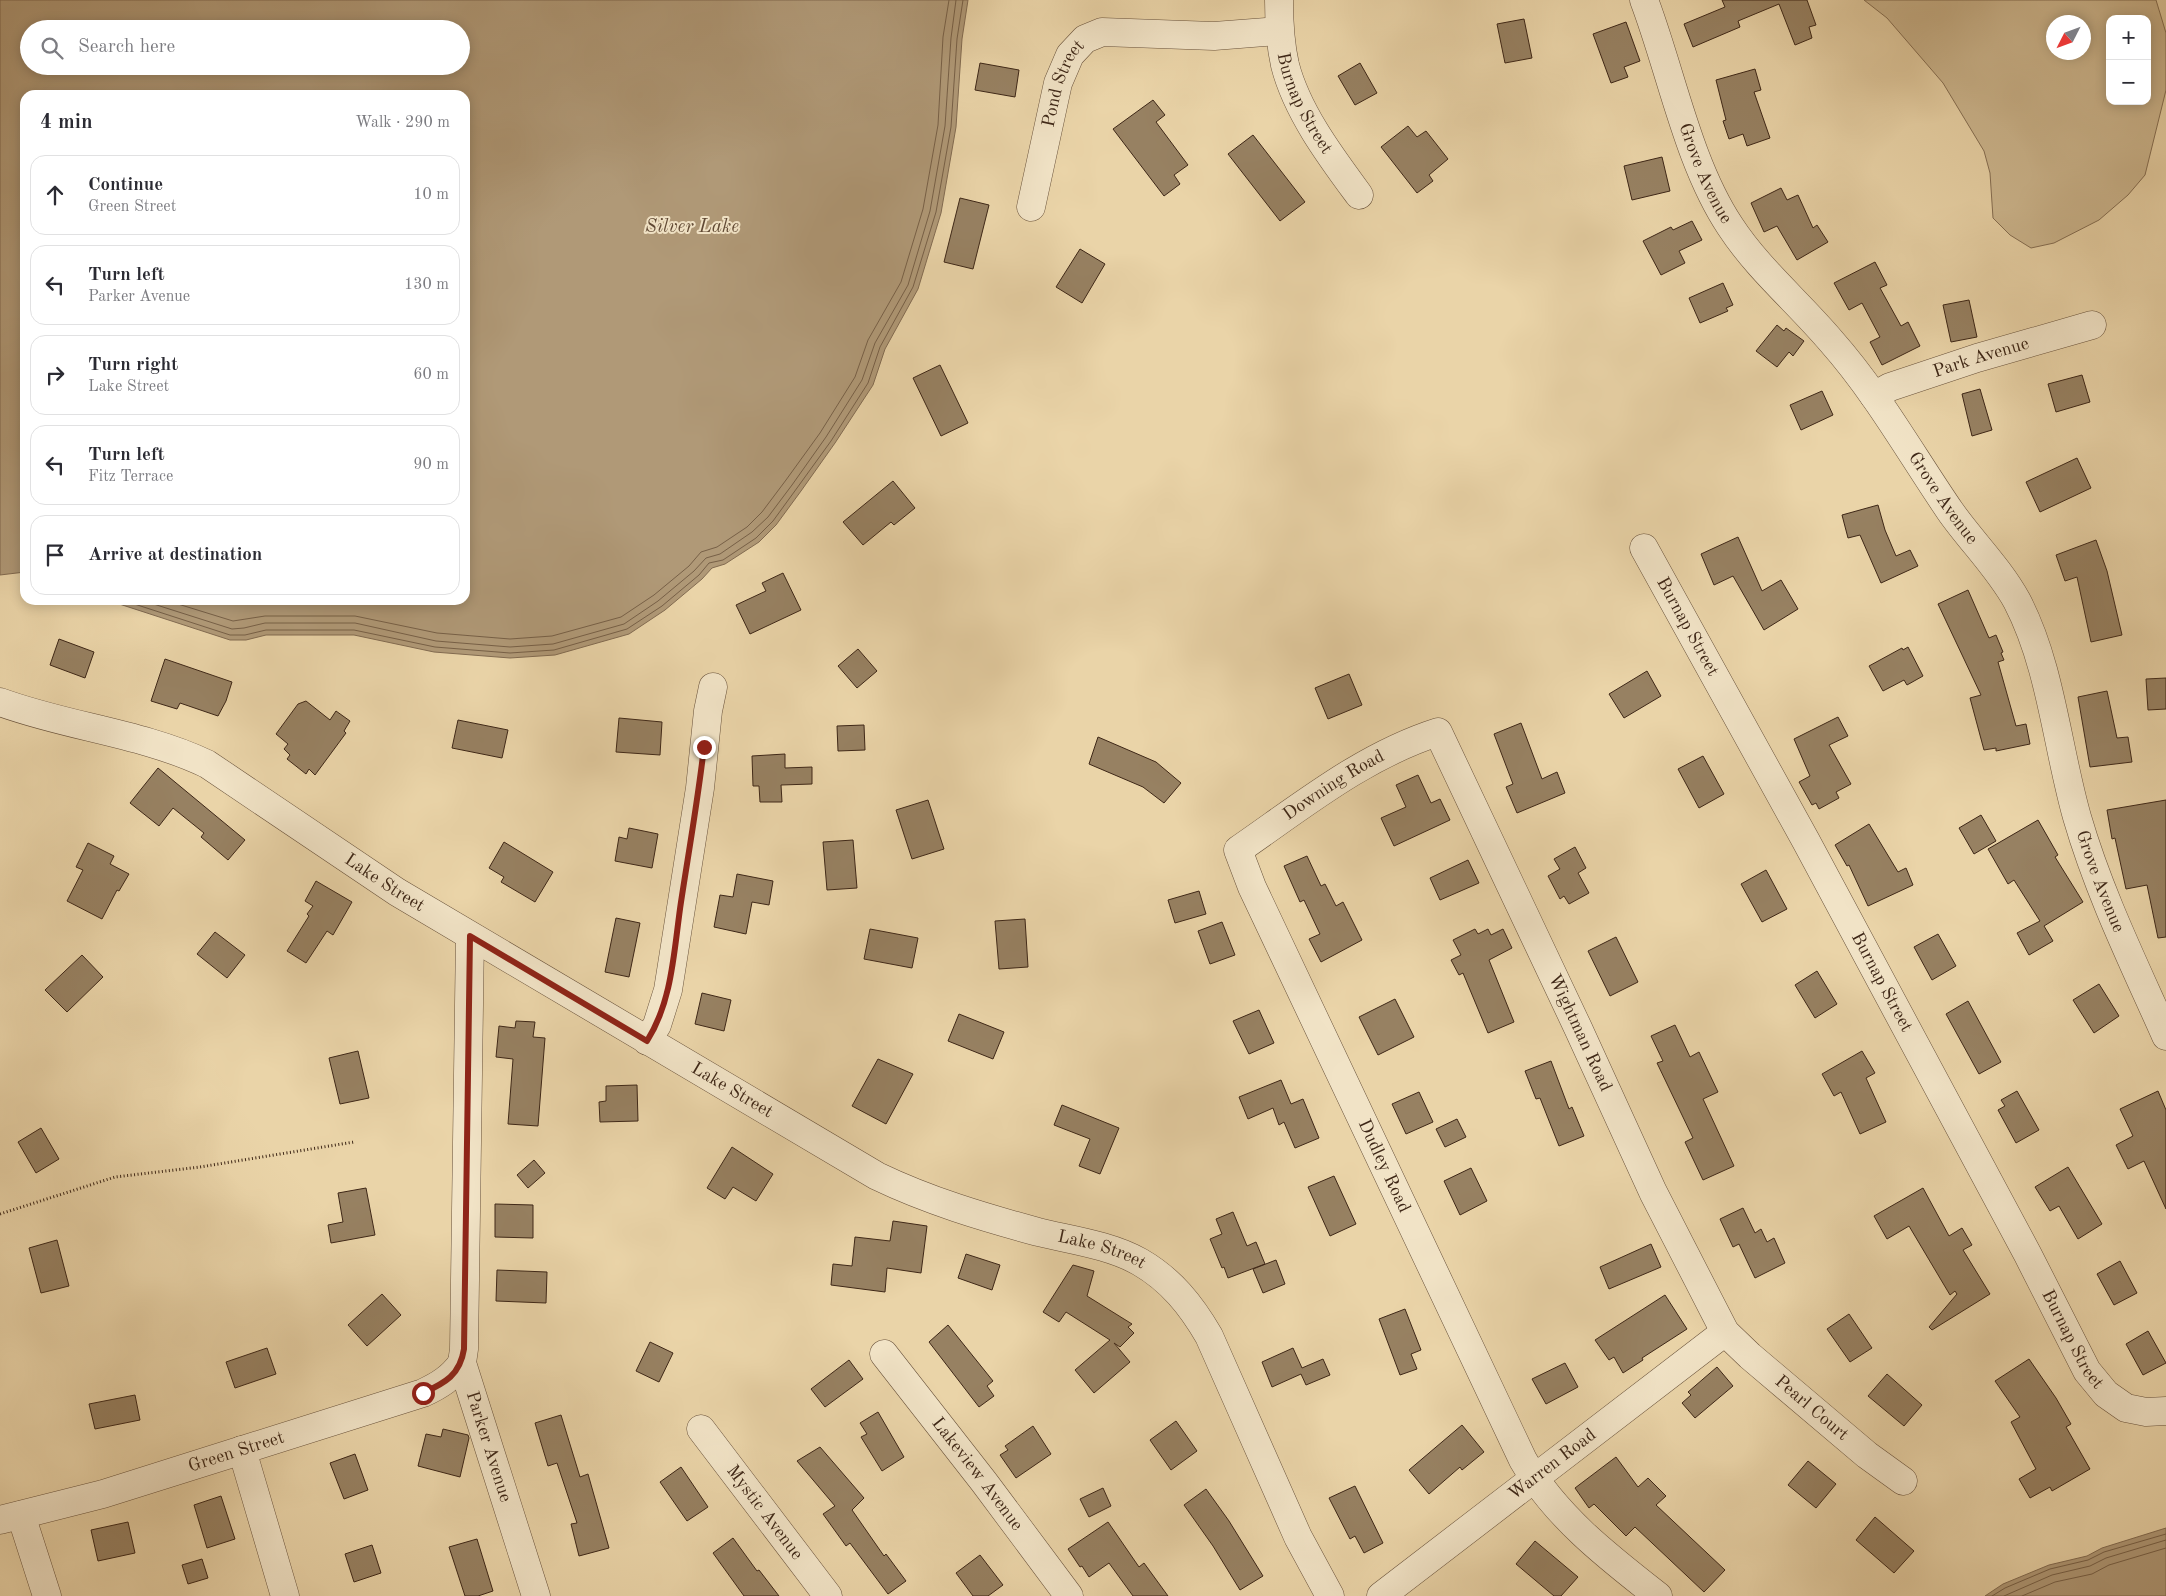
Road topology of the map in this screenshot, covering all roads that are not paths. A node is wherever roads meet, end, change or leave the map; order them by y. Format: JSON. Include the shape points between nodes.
{"nodes":[{"id":1,"x":1278,"y":0,"type":"edge"},
{"id":2,"x":1644,"y":0,"type":"edge"},
{"id":3,"x":1279,"y":31,"type":"junction"},
{"id":4,"x":1359,"y":195,"type":"dead end"},
{"id":5,"x":1031,"y":207,"type":"dead end"},
{"id":6,"x":2092,"y":325,"type":"dead end"},
{"id":7,"x":1874,"y":396,"type":"junction"},
{"id":8,"x":1644,"y":548,"type":"dead end"},
{"id":9,"x":714,"y":687,"type":"dead end"},
{"id":10,"x":0,"y":702,"type":"edge"},
{"id":11,"x":1438,"y":732,"type":"joint"},
{"id":12,"x":1238,"y":850,"type":"joint"},
{"id":13,"x":470,"y":936,"type":"junction"},
{"id":14,"x":2166,"y":1036,"type":"edge"},
{"id":15,"x":647,"y":1041,"type":"junction"},
{"id":16,"x":1725,"y":1332,"type":"junction"},
{"id":17,"x":884,"y":1354,"type":"dead end"},
{"id":18,"x":462,"y":1363,"type":"junction"},
{"id":19,"x":2166,"y":1411,"type":"edge"},
{"id":20,"x":701,"y":1429,"type":"dead end"},
{"id":21,"x":242,"y":1450,"type":"junction"},
{"id":22,"x":1534,"y":1479,"type":"junction"},
{"id":23,"x":1903,"y":1481,"type":"dead end"},
{"id":24,"x":10,"y":1518,"type":"edge"},
{"id":25,"x":47,"y":1596,"type":"edge"},
{"id":26,"x":285,"y":1596,"type":"edge"},
{"id":27,"x":536,"y":1596,"type":"edge"},
{"id":28,"x":828,"y":1596,"type":"edge"},
{"id":29,"x":1069,"y":1596,"type":"edge"},
{"id":30,"x":1330,"y":1596,"type":"edge"},
{"id":31,"x":1380,"y":1596,"type":"edge"},
{"id":32,"x":1658,"y":1596,"type":"edge"}],
"edges":[{"from":1,"to":3,"type":"street","name":"Burnap Street"},
{"from":2,"to":7,"type":"street","name":"Grove Avenue","via":[[1699,162],[1728,223],[1749,252],[1838,349]]},
{"from":3,"to":4,"type":"street","name":"Burnap Street","via":[[1286,67],[1300,100],[1322,144]]},
{"from":3,"to":5,"type":"street","name":"Pond Street","via":[[1214,36],[1102,32],[1085,39],[1070,55],[1058,83]]},
{"from":6,"to":7,"type":"street","name":"Park Avenue","via":[[1977,358],[1890,387]]},
{"from":7,"to":14,"type":"street","name":"Grove Avenue","via":[[1950,510],[2000,574],[2023,614],[2040,662],[2085,843],[2116,925]]},
{"from":8,"to":19,"type":"street","name":"Burnap Street","via":[[1806,841],[2087,1371],[2106,1394],[2126,1408]]},
{"from":9,"to":15,"type":"street","via":[[668,990],[657,1025]]},
{"from":10,"to":13,"type":"street","name":"Lake Street","via":[[59,721],[183,752],[207,764],[371,876]]},
{"from":11,"to":12,"type":"street","name":"Downing Road","via":[[1367,763]]},
{"from":11,"to":16,"type":"street","name":"Wightman Road","via":[[1653,1192]]},
{"from":12,"to":22,"type":"street","name":"Dudley Road","via":[[1265,914]]},
{"from":13,"to":15,"type":"street","name":"Lake Street"},
{"from":13,"to":18,"type":"street","name":"Parker Avenue"},
{"from":15,"to":30,"type":"street","name":"Lake Street","via":[[853,1163],[902,1188],[990,1218],[1117,1252],[1159,1275],[1178,1291],[1208,1336],[1298,1537]]},
{"from":16,"to":22,"type":"street","name":"Warren Road"},
{"from":16,"to":23,"type":"street","name":"Pearl Court","via":[[1867,1455]]},
{"from":17,"to":29,"type":"street","name":"Lakeview Avenue"},
{"from":18,"to":21,"type":"street","name":"Green Street","via":[[452,1377],[423,1393]]},
{"from":18,"to":27,"type":"street","name":"Parker Avenue"},
{"from":20,"to":28,"type":"street","name":"Mystic Avenue"},
{"from":21,"to":24,"type":"street","name":"Green Street","via":[[103,1494]]},
{"from":21,"to":26,"type":"street"},
{"from":22,"to":31,"type":"street","name":"Warren Road"},
{"from":22,"to":32,"type":"street","name":"Dudley Road","via":[[1577,1528]]},
{"from":24,"to":25,"type":"street"}]}
